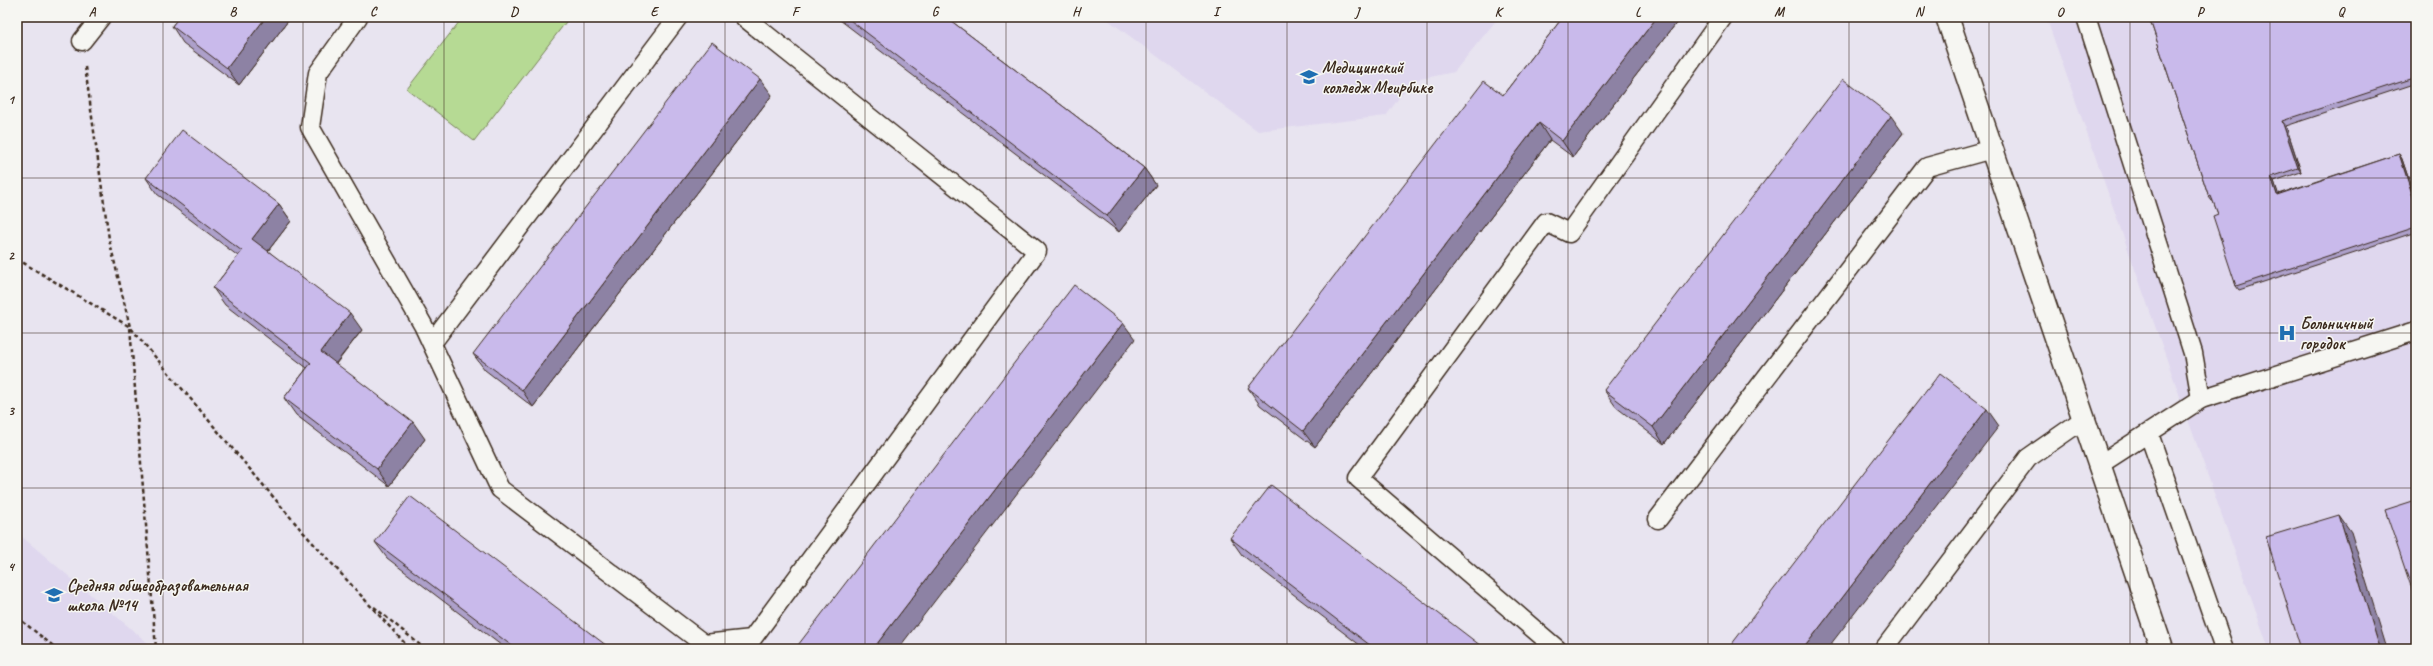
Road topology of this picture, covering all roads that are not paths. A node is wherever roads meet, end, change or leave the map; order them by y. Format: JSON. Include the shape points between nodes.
{"nodes":[{"id":1,"x":101,"y":17,"type":"edge"},
{"id":2,"x":358,"y":17,"type":"edge"},
{"id":3,"x":678,"y":17,"type":"edge"},
{"id":4,"x":744,"y":17,"type":"edge"},
{"id":5,"x":1722,"y":17,"type":"edge"},
{"id":6,"x":1947,"y":17,"type":"edge"},
{"id":7,"x":2086,"y":17,"type":"edge"},
{"id":8,"x":82,"y":41,"type":"road end"},
{"id":9,"x":1992,"y":149,"type":"junction"},
{"id":10,"x":2416,"y":331,"type":"edge"},
{"id":11,"x":432,"y":342,"type":"junction"},
{"id":12,"x":2201,"y":400,"type":"junction"},
{"id":13,"x":2084,"y":420,"type":"junction"},
{"id":14,"x":2149,"y":434,"type":"junction"},
{"id":15,"x":2099,"y":465,"type":"junction"},
{"id":16,"x":1658,"y":519,"type":"dead end"},
{"id":17,"x":1557,"y":649,"type":"edge"},
{"id":18,"x":1884,"y":649,"type":"edge"},
{"id":19,"x":2162,"y":649,"type":"edge"},
{"id":20,"x":2224,"y":649,"type":"edge"}],
"edges":[{"from":1,"to":8,"type":"lane"},
{"from":2,"to":11,"type":"lane","via":[[318,73],[310,127]]},
{"from":3,"to":11,"type":"lane"},
{"from":4,"to":11,"type":"lane","via":[[1037,251],[752,639],[704,644],[500,489]]},
{"from":5,"to":17,"type":"lane","via":[[1569,233],[1546,222],[1358,478]]},
{"from":6,"to":9,"type":"street"},
{"from":7,"to":12,"type":"lane","via":[[2193,353]]},
{"from":9,"to":13,"type":"street"},
{"from":9,"to":16,"type":"lane","via":[[1927,167]]},
{"from":10,"to":12,"type":"lane"},
{"from":12,"to":14,"type":"lane"},
{"from":13,"to":15,"type":"street"},
{"from":13,"to":18,"type":"lane","via":[[2028,458]]},
{"from":14,"to":15,"type":"lane"},
{"from":14,"to":20,"type":"lane"},
{"from":15,"to":19,"type":"street"}]}
